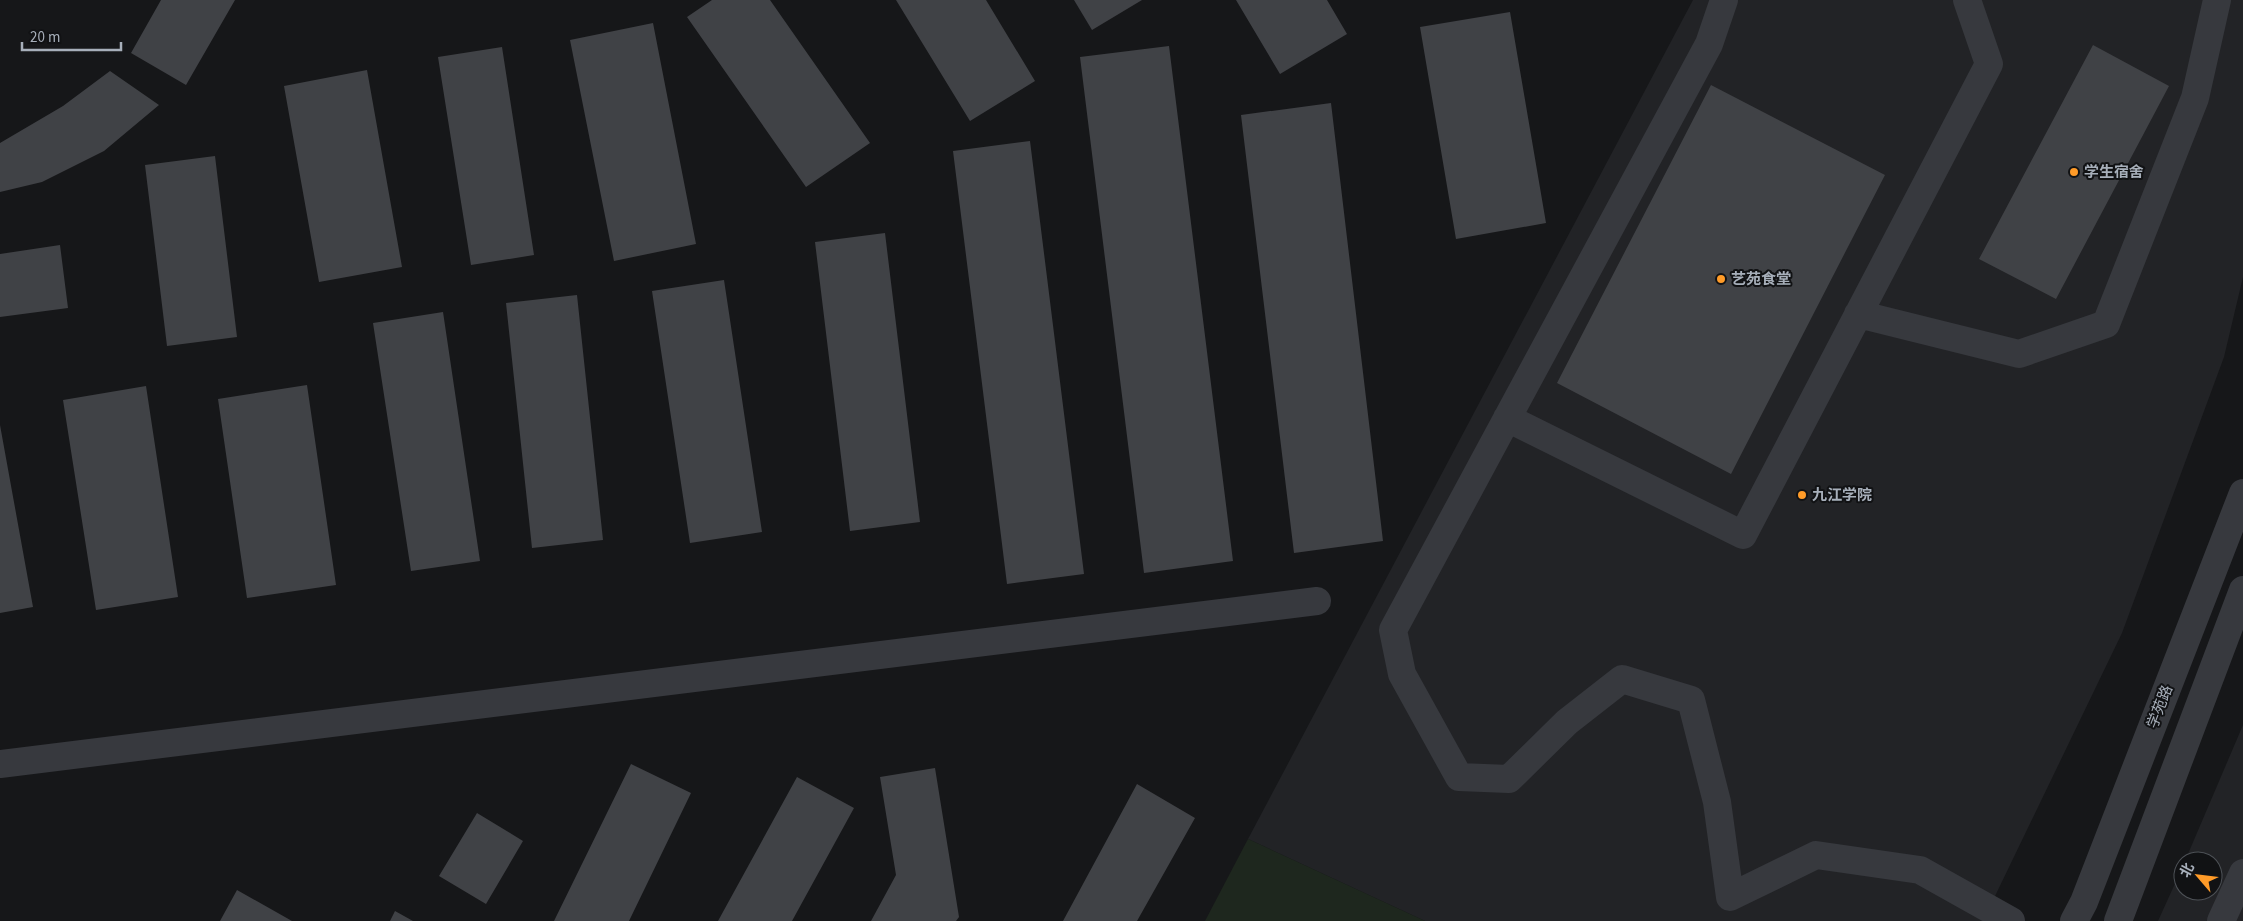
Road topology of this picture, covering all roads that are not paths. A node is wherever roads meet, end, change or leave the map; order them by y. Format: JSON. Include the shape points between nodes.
{"nodes":[{"id":1,"x":1724,"y":0,"type":"edge"},
{"id":2,"x":1966,"y":0,"type":"edge"},
{"id":3,"x":2217,"y":0,"type":"edge"},
{"id":4,"x":1858,"y":314,"type":"junction"},
{"id":5,"x":1507,"y":418,"type":"junction"},
{"id":6,"x":2243,"y":492,"type":"edge"},
{"id":7,"x":2243,"y":590,"type":"edge"},
{"id":8,"x":1317,"y":601,"type":"dead end"},
{"id":9,"x":0,"y":764,"type":"edge"},
{"id":10,"x":2243,"y":873,"type":"edge"},
{"id":11,"x":2012,"y":921,"type":"edge"},
{"id":12,"x":2074,"y":921,"type":"edge"},
{"id":13,"x":2118,"y":921,"type":"edge"},
{"id":14,"x":2221,"y":921,"type":"edge"}],
"edges":[{"from":1,"to":5,"type":"street","via":[[1709,44]]},
{"from":2,"to":4,"type":"street","via":[[1989,64]]},
{"from":3,"to":4,"type":"street","via":[[2195,98],[2106,324],[2019,354]]},
{"from":4,"to":5,"type":"street","via":[[1743,535]]},
{"from":5,"to":11,"type":"street","via":[[1394,630],[1402,674],[1459,777],[1509,780],[1567,722],[1622,679],[1691,700],[1717,802],[1730,897],[1816,854],[1920,870]]},
{"from":6,"to":12,"type":"street","name":"学苑路"},
{"from":7,"to":13,"type":"street"},
{"from":8,"to":9,"type":"street"},
{"from":10,"to":14,"type":"street"}]}
